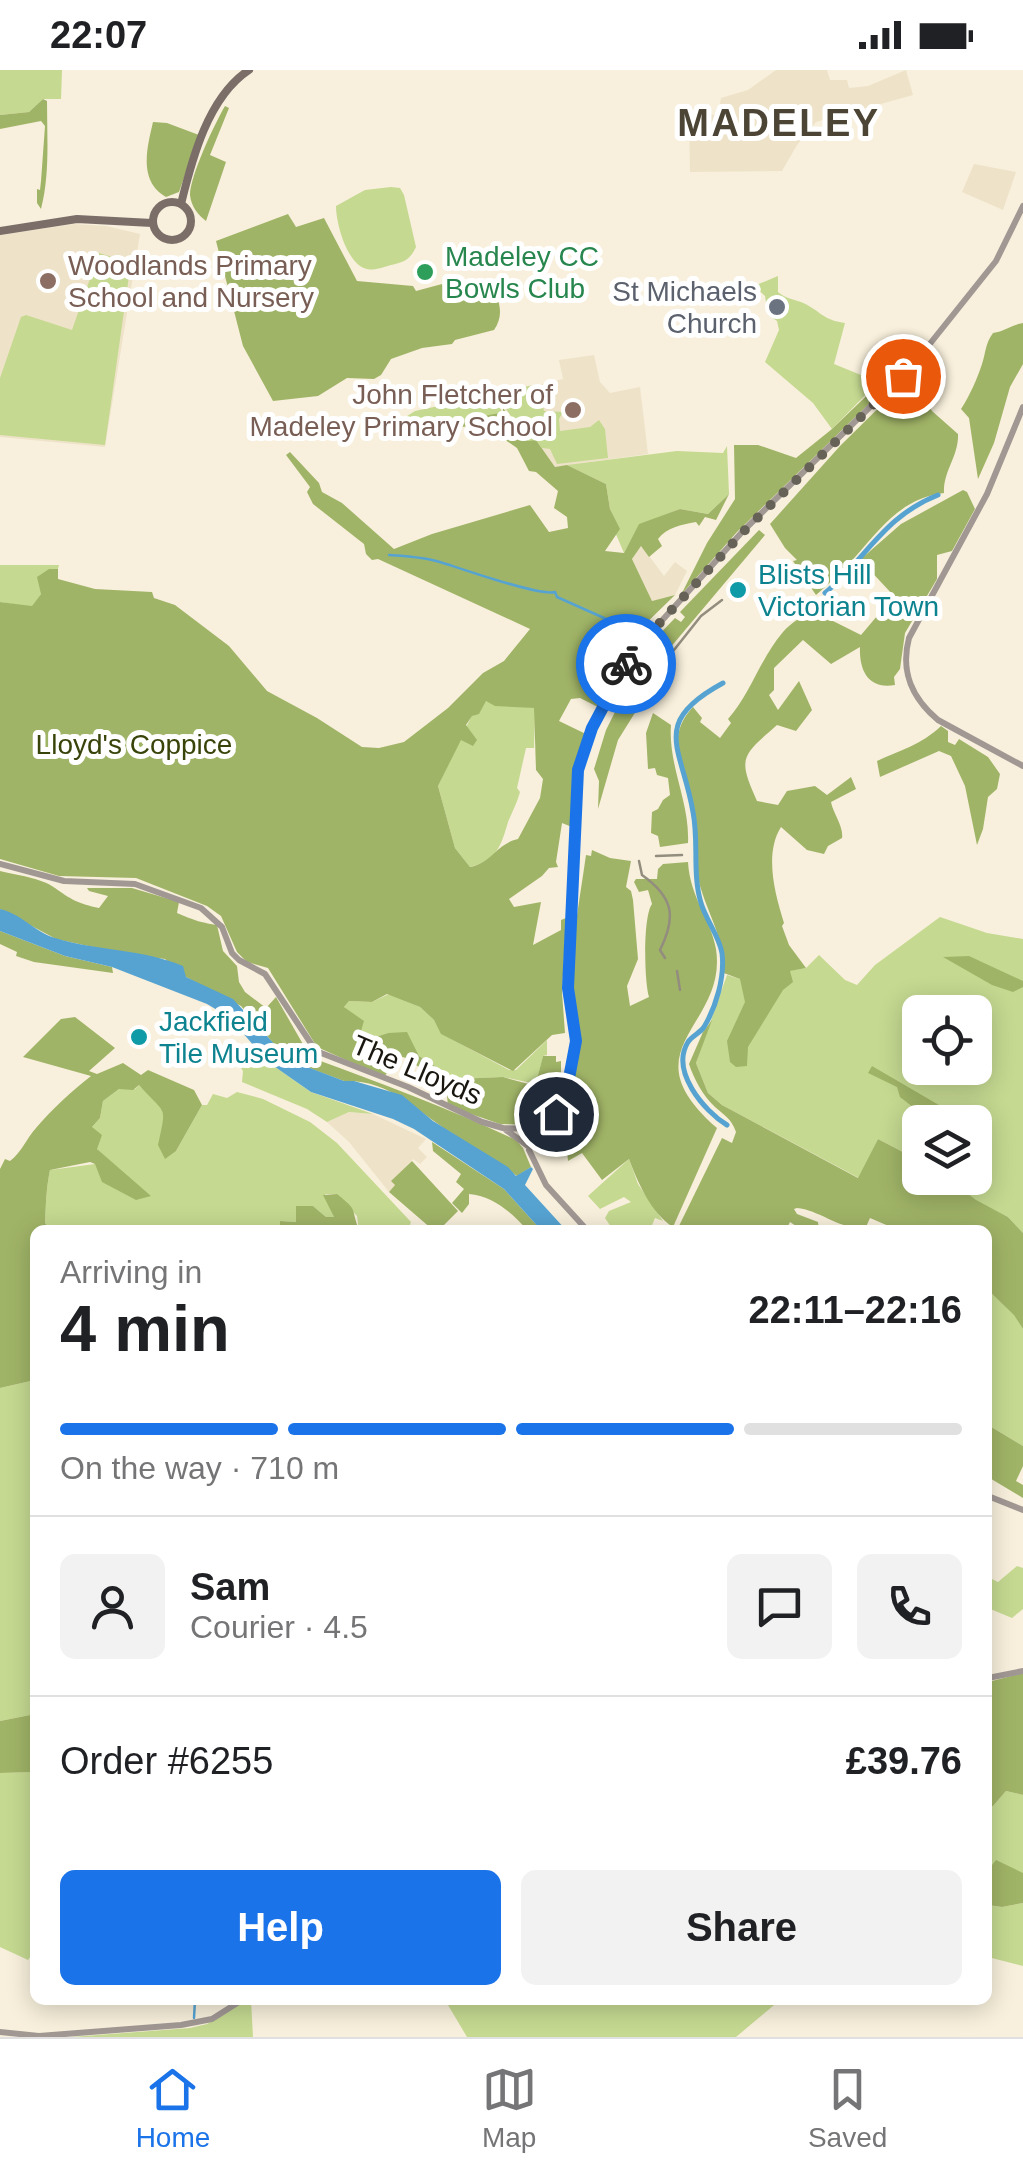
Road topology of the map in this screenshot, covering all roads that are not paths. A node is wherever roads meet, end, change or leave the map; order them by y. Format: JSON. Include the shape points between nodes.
{"nodes":[{"id":1,"x":249,"y":70,"type":"edge"},
{"id":2,"x":181,"y":204,"type":"junction"},
{"id":3,"x":1023,"y":206,"type":"edge"},
{"id":4,"x":152,"y":222,"type":"junction"},
{"id":5,"x":0,"y":231,"type":"edge"},
{"id":6,"x":1023,"y":407,"type":"edge"},
{"id":7,"x":1023,"y":766,"type":"edge"},
{"id":8,"x":0,"y":864,"type":"edge"},
{"id":9,"x":498,"y":1127,"type":"junction"},
{"id":10,"x":539,"y":1129,"type":"junction"},
{"id":11,"x":511,"y":1132,"type":"junction"},
{"id":12,"x":532,"y":1137,"type":"junction"},
{"id":13,"x":529,"y":1146,"type":"junction"},
{"id":14,"x":583,"y":1225,"type":"edge"},
{"id":15,"x":992,"y":1498,"type":"edge"},
{"id":16,"x":1023,"y":1510,"type":"edge"},
{"id":17,"x":1023,"y":1672,"type":"edge"},
{"id":18,"x":992,"y":1677,"type":"edge"},
{"id":19,"x":234,"y":2005,"type":"edge"},
{"id":20,"x":0,"y":2032,"type":"edge"}],
"edges":[{"from":1,"to":2,"type":"main road","via":[[209,120]]},
{"from":2,"to":4,"type":"main road","via":[[160,205]]},
{"from":2,"to":4,"type":"main road","via":[[192,224],[182,238],[166,240]]},
{"from":3,"to":10,"type":"street","via":[[996,261],[924,354],[641,638],[592,728],[578,770],[568,988],[576,1041],[566,1094]]},
{"from":4,"to":5,"type":"main road","via":[[77,219]]},
{"from":6,"to":7,"type":"street","via":[[987,494],[909,638],[906,660],[912,693],[938,720]]},
{"from":8,"to":9,"type":"street","name":"The Lloyds","via":[[64,881],[135,884],[200,908],[222,927],[232,953],[272,982],[316,1051]]},
{"from":9,"to":10,"type":"street","name":"The Lloyds"},
{"from":9,"to":11,"type":"street"},
{"from":10,"to":12,"type":"street"},
{"from":11,"to":12,"type":"street"},
{"from":11,"to":13,"type":"street"},
{"from":12,"to":13,"type":"street"},
{"from":13,"to":14,"type":"street","via":[[540,1176]]},
{"from":15,"to":16,"type":"street"},
{"from":17,"to":18,"type":"street"},
{"from":19,"to":20,"type":"street","via":[[181,2025],[39,2036]]}]}
